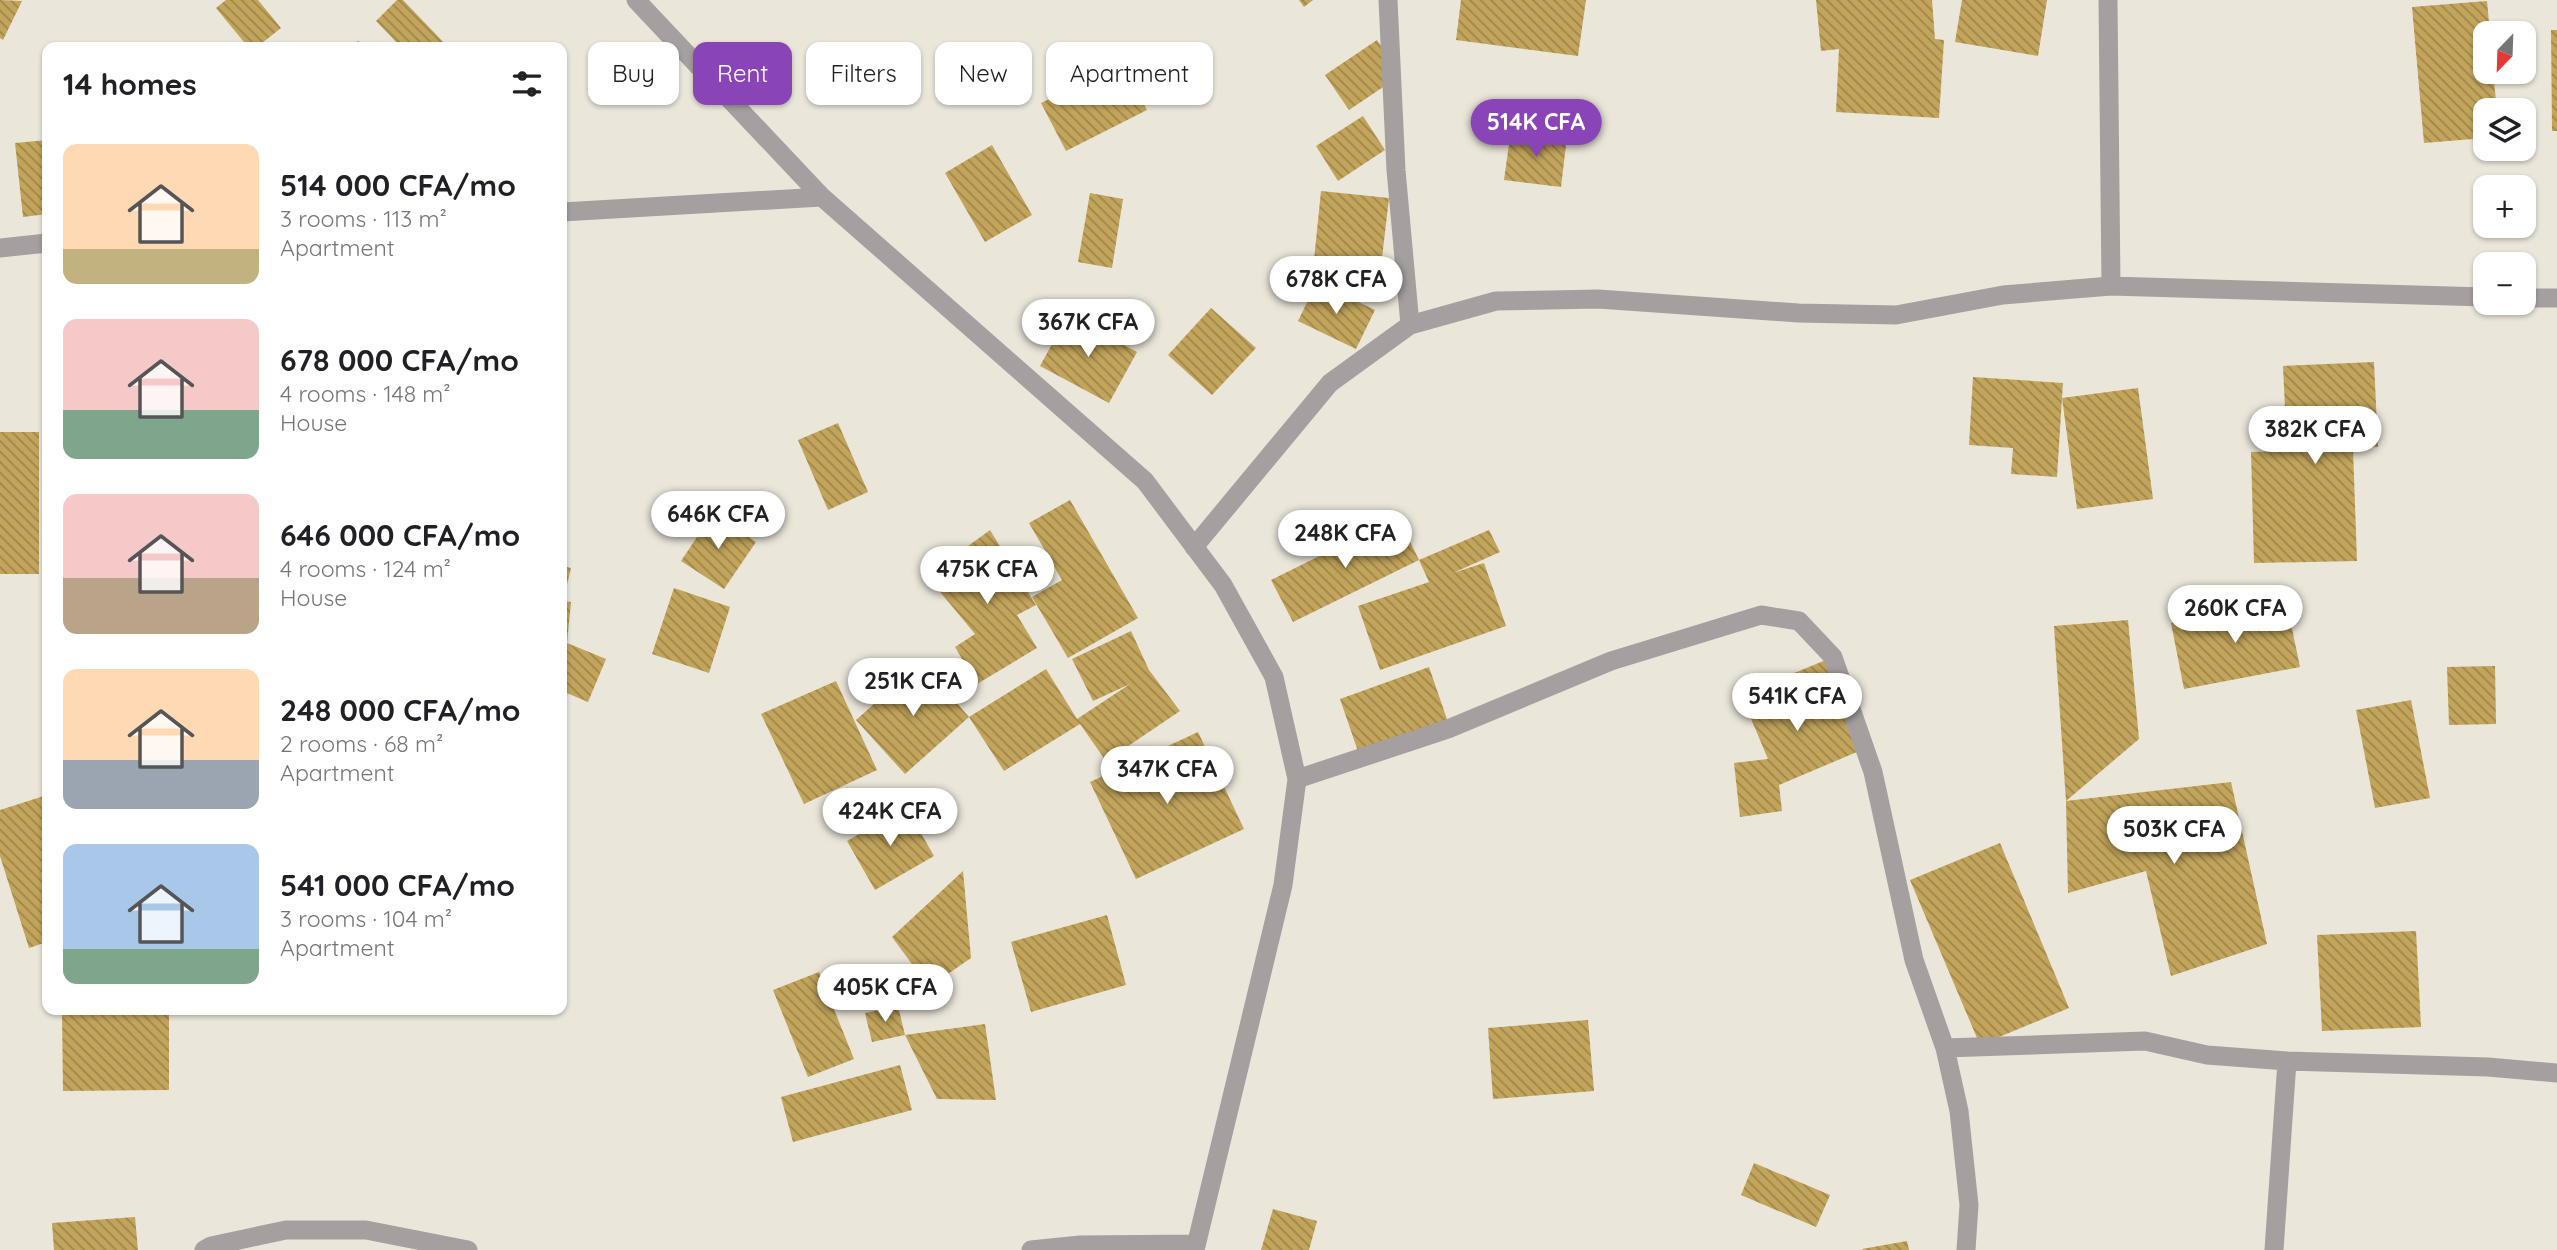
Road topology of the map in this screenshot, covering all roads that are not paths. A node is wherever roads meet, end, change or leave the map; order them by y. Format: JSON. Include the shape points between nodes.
{"nodes":[{"id":1,"x":636,"y":0,"type":"edge"},
{"id":2,"x":1388,"y":0,"type":"edge"},
{"id":3,"x":2108,"y":0,"type":"edge"},
{"id":4,"x":822,"y":197,"type":"junction"},
{"id":5,"x":567,"y":212,"type":"edge"},
{"id":6,"x":42,"y":244,"type":"edge"},
{"id":7,"x":0,"y":248,"type":"edge"},
{"id":8,"x":2111,"y":286,"type":"junction"},
{"id":9,"x":2473,"y":297,"type":"edge"},
{"id":10,"x":2536,"y":298,"type":"edge"},
{"id":11,"x":2557,"y":298,"type":"edge"},
{"id":12,"x":1410,"y":325,"type":"junction"},
{"id":13,"x":1194,"y":547,"type":"junction"},
{"id":14,"x":1297,"y":779,"type":"junction"},
{"id":15,"x":1945,"y":1048,"type":"junction"},
{"id":16,"x":2287,"y":1061,"type":"junction"},
{"id":17,"x":2557,"y":1073,"type":"edge"},
{"id":18,"x":1195,"y":1247,"type":"edge"},
{"id":19,"x":204,"y":1250,"type":"edge"},
{"id":20,"x":468,"y":1250,"type":"edge"},
{"id":21,"x":1031,"y":1250,"type":"edge"},
{"id":22,"x":1966,"y":1250,"type":"edge"},
{"id":23,"x":2274,"y":1250,"type":"edge"}],
"edges":[{"from":1,"to":4,"type":"street"},
{"from":2,"to":12,"type":"street"},
{"from":3,"to":8,"type":"street"},
{"from":4,"to":5,"type":"street"},
{"from":4,"to":13,"type":"street","via":[[1145,481]]},
{"from":6,"to":7,"type":"street"},
{"from":8,"to":9,"type":"street"},
{"from":8,"to":12,"type":"street","via":[[2003,295],[1896,315],[1598,299],[1496,301]]},
{"from":10,"to":11,"type":"street"},
{"from":12,"to":13,"type":"street","via":[[1330,383]]},
{"from":13,"to":14,"type":"street","via":[[1223,585],[1274,677]]},
{"from":14,"to":15,"type":"street","via":[[1447,729],[1611,661],[1761,615],[1799,621],[1833,657],[1873,772],[1914,960]]},
{"from":14,"to":18,"type":"street","via":[[1283,885]]},
{"from":15,"to":16,"type":"street","via":[[2145,1041],[2207,1055]]},
{"from":15,"to":22,"type":"street","via":[[1959,1111],[1969,1205]]},
{"from":16,"to":17,"type":"street"},
{"from":16,"to":23,"type":"street"},
{"from":18,"to":21,"type":"street","via":[[1080,1245]]},
{"from":19,"to":20,"type":"street","via":[[286,1230],[366,1230]]}]}
